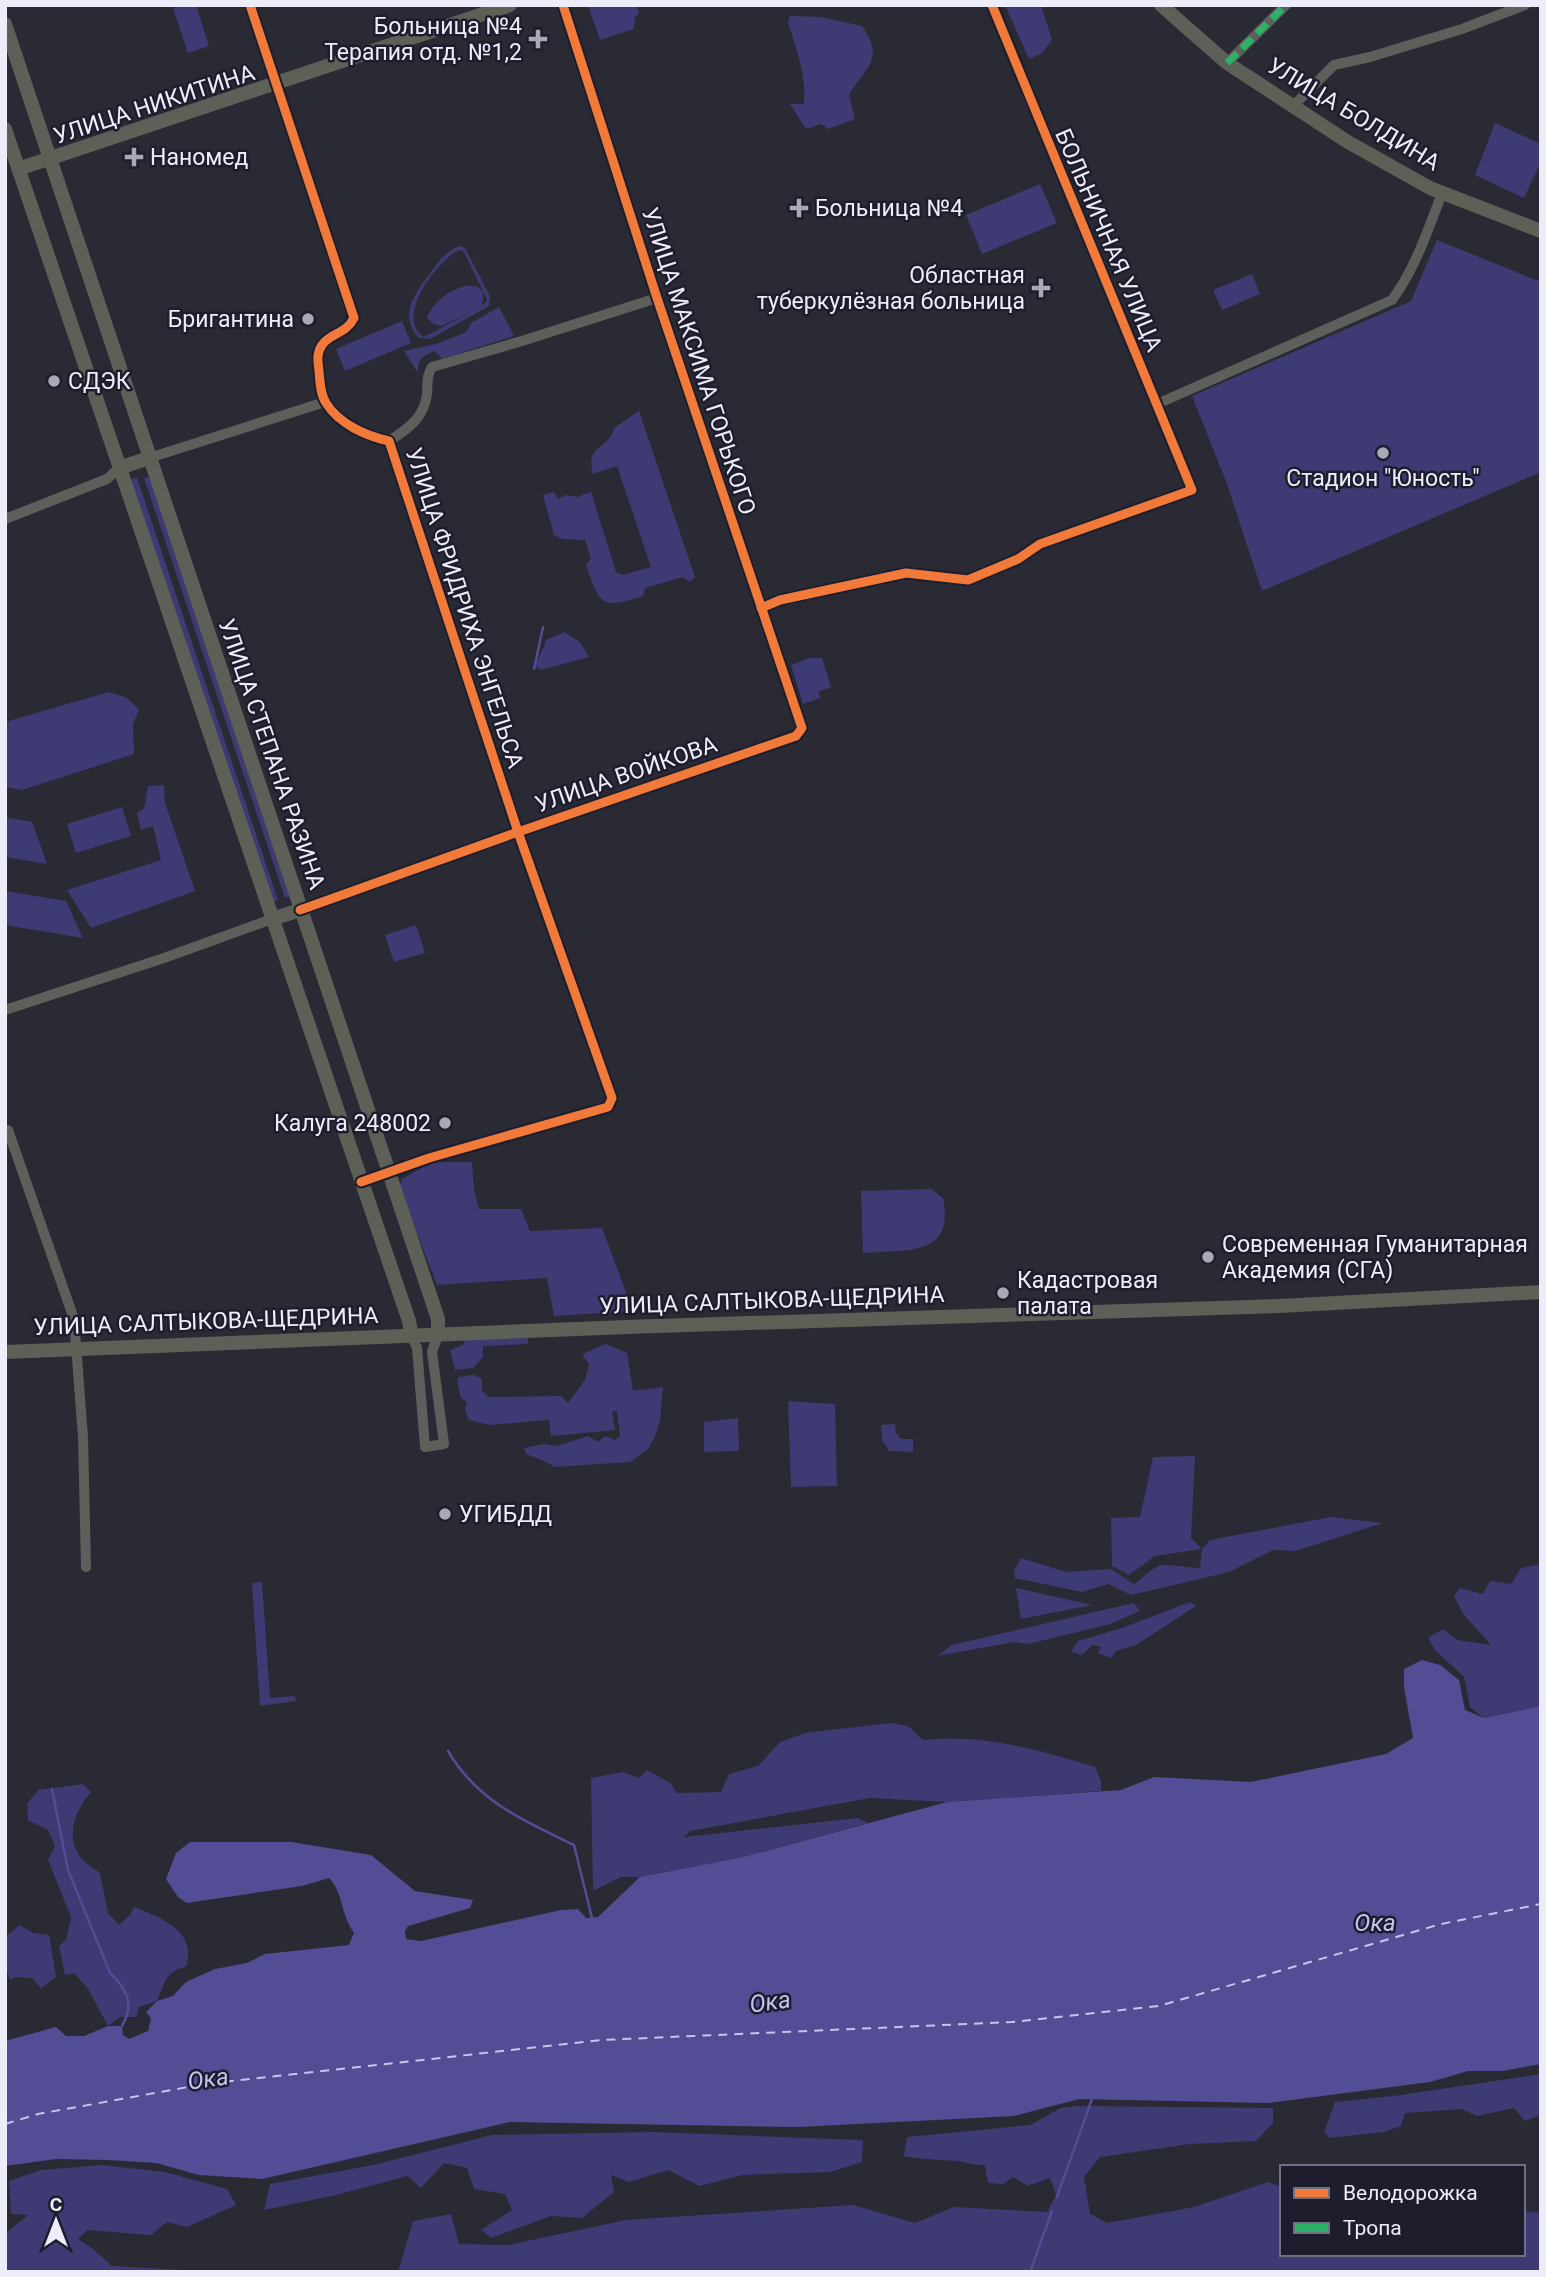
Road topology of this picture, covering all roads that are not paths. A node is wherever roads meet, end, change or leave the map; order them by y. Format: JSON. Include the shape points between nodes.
{"nodes":[{"id":1,"x":250,"y":5,"type":"edge"},
{"id":2,"x":510,"y":5,"type":"edge"},
{"id":3,"x":563,"y":5,"type":"edge"},
{"id":4,"x":992,"y":5,"type":"edge"},
{"id":5,"x":1161,"y":5,"type":"edge"},
{"id":6,"x":1286,"y":5,"type":"edge"},
{"id":7,"x":1525,"y":5,"type":"edge"},
{"id":8,"x":5,"y":24,"type":"edge"},
{"id":9,"x":1227,"y":63,"type":"junction"},
{"id":10,"x":276,"y":84,"type":"junction"},
{"id":11,"x":1292,"y":107,"type":"junction"},
{"id":12,"x":5,"y":129,"type":"edge"},
{"id":13,"x":49,"y":158,"type":"junction"},
{"id":14,"x":12,"y":171,"type":"edge"},
{"id":15,"x":1442,"y":193,"type":"junction"},
{"id":16,"x":1541,"y":231,"type":"edge"},
{"id":17,"x":657,"y":298,"type":"junction"},
{"id":18,"x":326,"y":402,"type":"junction"},
{"id":19,"x":1157,"y":404,"type":"junction"},
{"id":20,"x":389,"y":441,"type":"junction"},
{"id":21,"x":149,"y":458,"type":"junction"},
{"id":22,"x":119,"y":468,"type":"junction"},
{"id":23,"x":5,"y":519,"type":"edge"},
{"id":24,"x":761,"y":608,"type":"junction"},
{"id":25,"x":802,"y":728,"type":"joint"},
{"id":26,"x":518,"y":832,"type":"junction"},
{"id":27,"x":300,"y":910,"type":"junction"},
{"id":28,"x":272,"y":919,"type":"junction"},
{"id":29,"x":5,"y":1010,"type":"edge"},
{"id":30,"x":8,"y":1130,"type":"dead end"},
{"id":31,"x":388,"y":1172,"type":"junction"},
{"id":32,"x":361,"y":1182,"type":"junction"},
{"id":33,"x":1541,"y":1292,"type":"edge"},
{"id":34,"x":438,"y":1335,"type":"junction"},
{"id":35,"x":412,"y":1337,"type":"junction"},
{"id":36,"x":78,"y":1349,"type":"junction"},
{"id":37,"x":5,"y":1352,"type":"edge"},
{"id":38,"x":86,"y":1567,"type":"dead end"}],
"edges":[{"from":1,"to":10,"type":"street"},
{"from":2,"to":10,"type":"main road","name":"УЛИЦА НИКИТИНА"},
{"from":3,"to":17,"type":"street","name":"УЛИЦА МАКСИМА ГОРЬКОГО"},
{"from":4,"to":19,"type":"street","name":"БОЛЬНИЧНАЯ УЛИЦА"},
{"from":5,"to":9,"type":"main road","name":"УЛИЦА БОЛДИНА"},
{"from":6,"to":9,"type":"street"},
{"from":7,"to":11,"type":"street","via":[[1462,29],[1334,65]]},
{"from":8,"to":13,"type":"main road","name":"УЛИЦА СТЕПАНА РАЗИНА"},
{"from":9,"to":11,"type":"main road","name":"УЛИЦА БОЛДИНА"},
{"from":10,"to":13,"type":"main road","name":"УЛИЦА НИКИТИНА"},
{"from":10,"to":18,"type":"street","via":[[354,318],[349,327],[323,343],[317,355]]},
{"from":11,"to":15,"type":"main road","name":"УЛИЦА БОЛДИНА"},
{"from":12,"to":14,"type":"main road","name":"УЛИЦА СТЕПАНА РАЗИНА"},
{"from":13,"to":14,"type":"main road","name":"УЛИЦА НИКИТИНА"},
{"from":13,"to":21,"type":"main road","name":"УЛИЦА СТЕПАНА РАЗИНА"},
{"from":14,"to":22,"type":"main road","name":"УЛИЦА СТЕПАНА РАЗИНА"},
{"from":15,"to":16,"type":"main road","name":"УЛИЦА БОЛДИНА"},
{"from":15,"to":19,"type":"street","via":[[1392,300]]},
{"from":17,"to":20,"type":"street","via":[[432,367],[426,376],[424,411]]},
{"from":17,"to":24,"type":"street","name":"УЛИЦА МАКСИМА ГОРЬКОГО"},
{"from":18,"to":20,"type":"street","name":"УЛИЦА ФРИДРИХА ЭНГЕЛЬСА","via":[[365,435]]},
{"from":18,"to":21,"type":"street"},
{"from":19,"to":24,"type":"street","name":"БОЛЬНИЧНАЯ УЛИЦА","via":[[1192,490],[1040,544],[1018,559],[968,580],[906,573]]},
{"from":20,"to":26,"type":"street","name":"УЛИЦА ФРИДРИХА ЭНГЕЛЬСА"},
{"from":21,"to":22,"type":"main road"},
{"from":21,"to":27,"type":"main road","name":"УЛИЦА СТЕПАНА РАЗИНА"},
{"from":22,"to":23,"type":"street","via":[[107,478]]},
{"from":22,"to":28,"type":"main road","name":"УЛИЦА СТЕПАНА РАЗИНА"},
{"from":24,"to":25,"type":"street","name":"УЛИЦА МАКСИМА ГОРЬКОГО"},
{"from":25,"to":26,"type":"street","name":"УЛИЦА ВОЙКОВА","via":[[796,736]]},
{"from":26,"to":27,"type":"street","name":"УЛИЦА ВОЙКОВА"},
{"from":26,"to":31,"type":"street","name":"УЛИЦА ФРИДРИХА ЭНГЕЛЬСА","via":[[612,1098],[608,1107]]},
{"from":27,"to":28,"type":"main road"},
{"from":27,"to":31,"type":"main road","name":"УЛИЦА СТЕПАНА РАЗИНА"},
{"from":28,"to":29,"type":"street"},
{"from":28,"to":32,"type":"main road","name":"УЛИЦА СТЕПАНА РАЗИНА"},
{"from":30,"to":36,"type":"street","via":[[74,1319]]},
{"from":31,"to":32,"type":"street"},
{"from":31,"to":34,"type":"main road","name":"УЛИЦА СТЕПАНА РАЗИНА","via":[[438,1319]]},
{"from":32,"to":35,"type":"main road","name":"УЛИЦА СТЕПАНА РАЗИНА"},
{"from":33,"to":34,"type":"main road","name":"УЛИЦА САЛТЫКОВА-ЩЕДРИНА","via":[[1279,1306]]},
{"from":34,"to":35,"type":"main road","name":"УЛИЦА САЛТЫКОВА-ЩЕДРИНА"},
{"from":34,"to":35,"type":"street","name":"УЛИЦА СТЕПАНА РАЗИНА","via":[[432,1352],[444,1444],[425,1447],[417,1348]]},
{"from":35,"to":36,"type":"main road","name":"УЛИЦА САЛТЫКОВА-ЩЕДРИНА"},
{"from":36,"to":37,"type":"main road","name":"УЛИЦА САЛТЫКОВА-ЩЕДРИНА"},
{"from":36,"to":38,"type":"street"}]}
